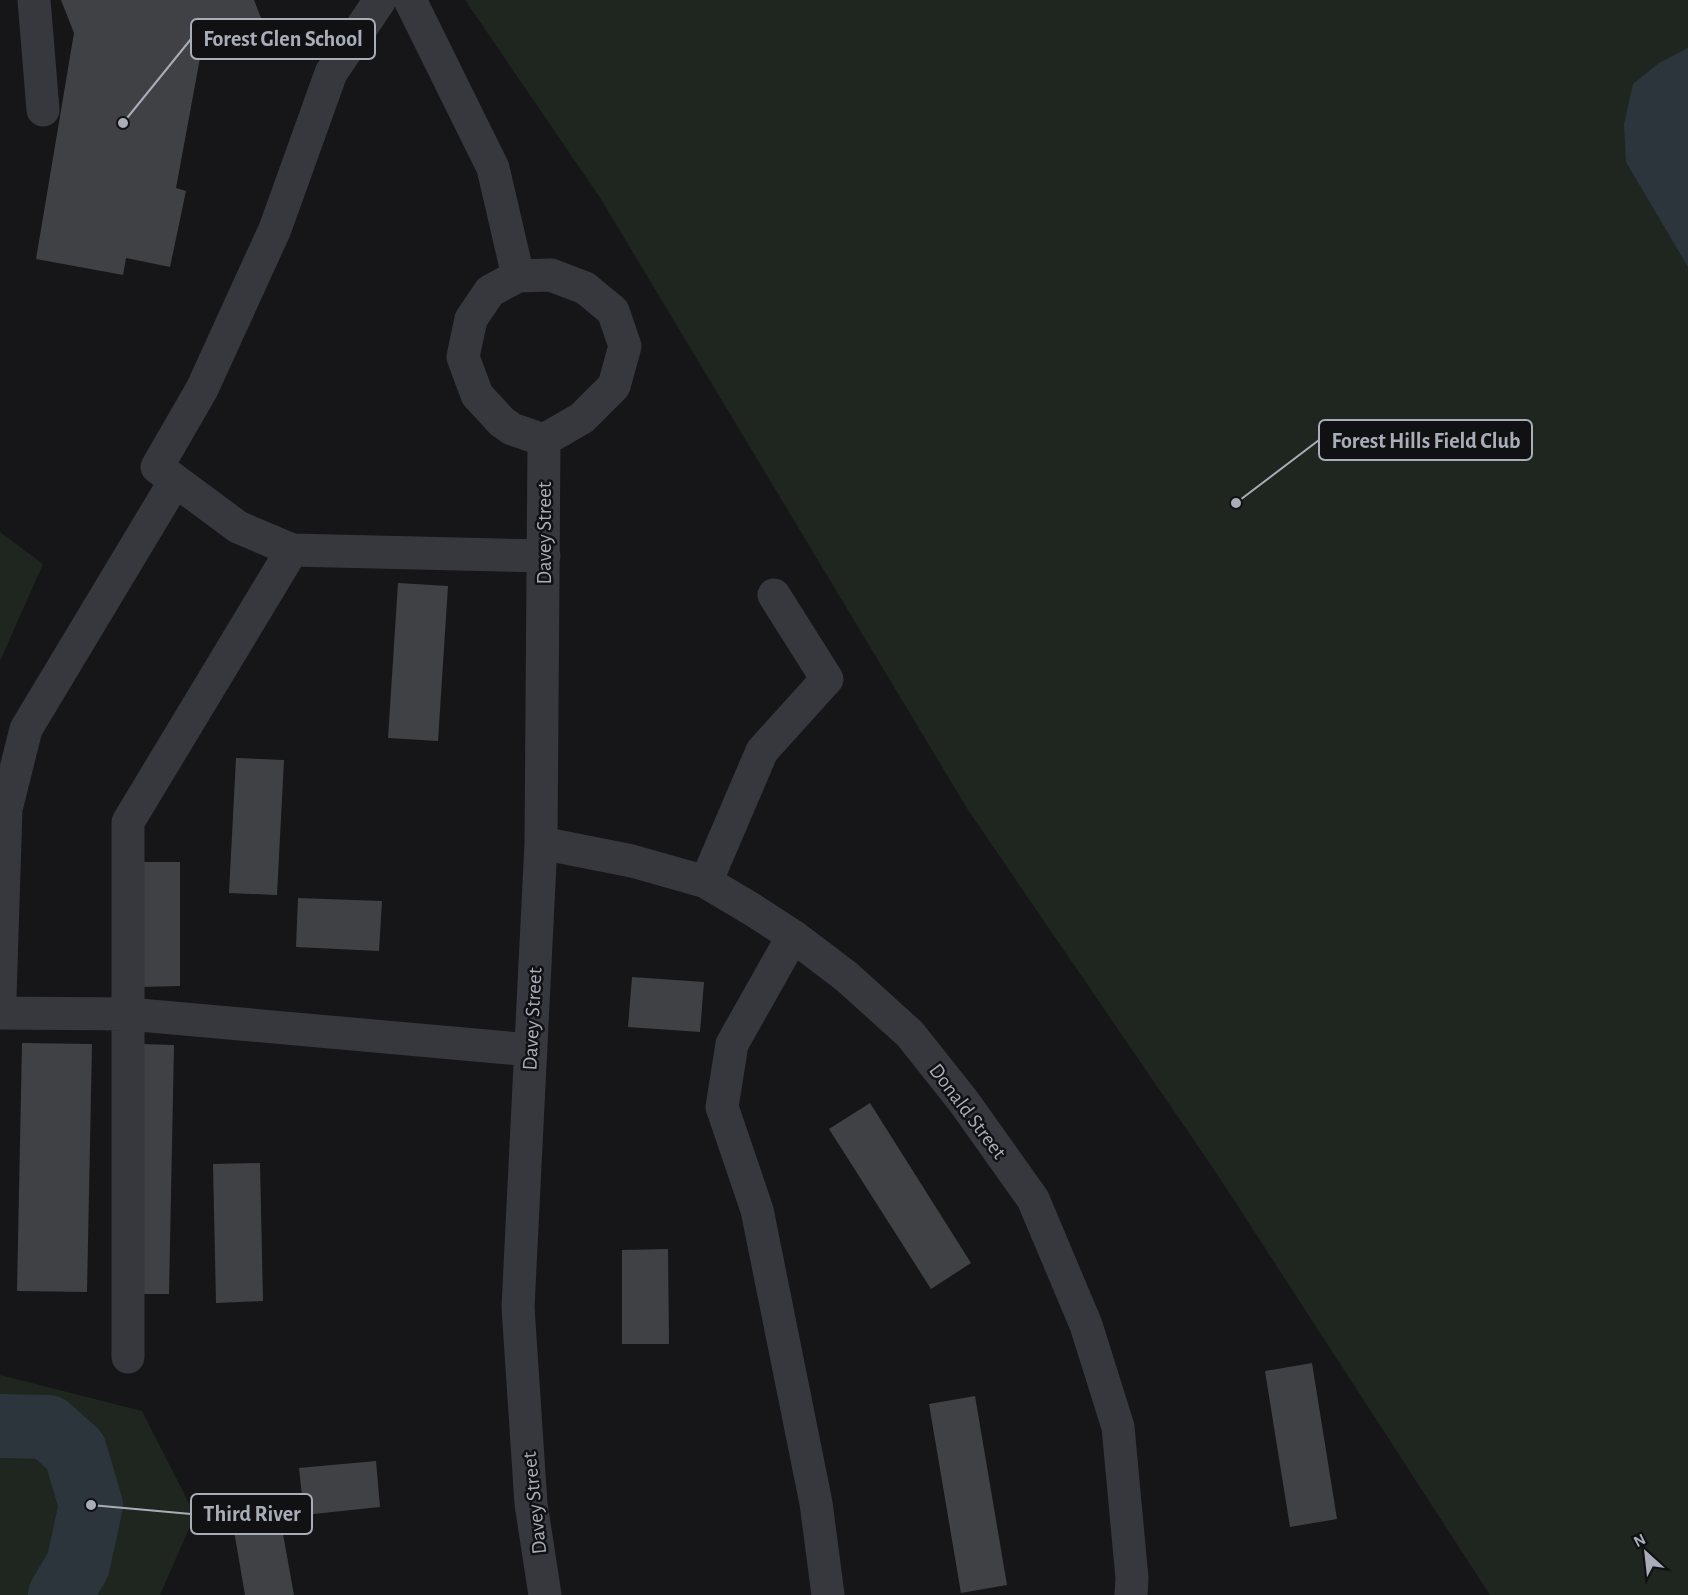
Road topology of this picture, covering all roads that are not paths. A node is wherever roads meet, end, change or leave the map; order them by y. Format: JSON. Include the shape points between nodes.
{"nodes":[{"id":1,"x":34,"y":0,"type":"edge"},
{"id":2,"x":380,"y":0,"type":"edge"},
{"id":3,"x":410,"y":0,"type":"edge"},
{"id":4,"x":43,"y":110,"type":"dead end"},
{"id":5,"x":518,"y":276,"type":"junction"},
{"id":6,"x":544,"y":441,"type":"junction"},
{"id":7,"x":175,"y":481,"type":"junction"},
{"id":8,"x":292,"y":550,"type":"junction"},
{"id":9,"x":544,"y":556,"type":"junction"},
{"id":10,"x":774,"y":595,"type":"dead end"},
{"id":11,"x":541,"y":843,"type":"junction"},
{"id":12,"x":705,"y":882,"type":"junction"},
{"id":13,"x":793,"y":936,"type":"junction"},
{"id":14,"x":0,"y":997,"type":"edge"},
{"id":15,"x":0,"y":1013,"type":"edge"},
{"id":16,"x":128,"y":1014,"type":"junction"},
{"id":17,"x":531,"y":1050,"type":"junction"},
{"id":18,"x":128,"y":1357,"type":"dead end"},
{"id":19,"x":545,"y":1595,"type":"edge"},
{"id":20,"x":828,"y":1595,"type":"edge"},
{"id":21,"x":1131,"y":1595,"type":"edge"}],
"edges":[{"from":1,"to":4,"type":"street"},
{"from":2,"to":7,"type":"street","via":[[331,73],[275,229],[202,389],[157,467]]},
{"from":3,"to":5,"type":"street","via":[[494,168]]},
{"from":5,"to":6,"type":"street","via":[[490,291],[471,320],[463,357],[477,395],[502,422]]},
{"from":5,"to":6,"type":"street","via":[[551,276],[585,288],[613,311],[625,346],[614,386],[582,418]]},
{"from":6,"to":9,"type":"street","name":"Davey Street"},
{"from":7,"to":8,"type":"street","via":[[238,527]]},
{"from":7,"to":14,"type":"street","via":[[26,729],[5,816]]},
{"from":8,"to":9,"type":"street"},
{"from":8,"to":16,"type":"street","via":[[128,822]]},
{"from":9,"to":11,"type":"street","name":"Davey Street"},
{"from":10,"to":12,"type":"street","via":[[827,679],[762,751]]},
{"from":11,"to":12,"type":"street","name":"Donald Street","via":[[632,861]]},
{"from":11,"to":17,"type":"street","name":"Davey Street"},
{"from":12,"to":13,"type":"street","name":"Donald Street"},
{"from":13,"to":20,"type":"street","via":[[732,1044],[722,1107],[757,1210],[816,1503]]},
{"from":13,"to":21,"type":"street","name":"Donald Street","via":[[847,977],[910,1034],[1033,1199],[1086,1325],[1118,1427]]},
{"from":15,"to":16,"type":"street"},
{"from":16,"to":17,"type":"street"},
{"from":16,"to":18,"type":"street"},
{"from":17,"to":19,"type":"street","name":"Davey Street","via":[[518,1306],[531,1504]]}]}
